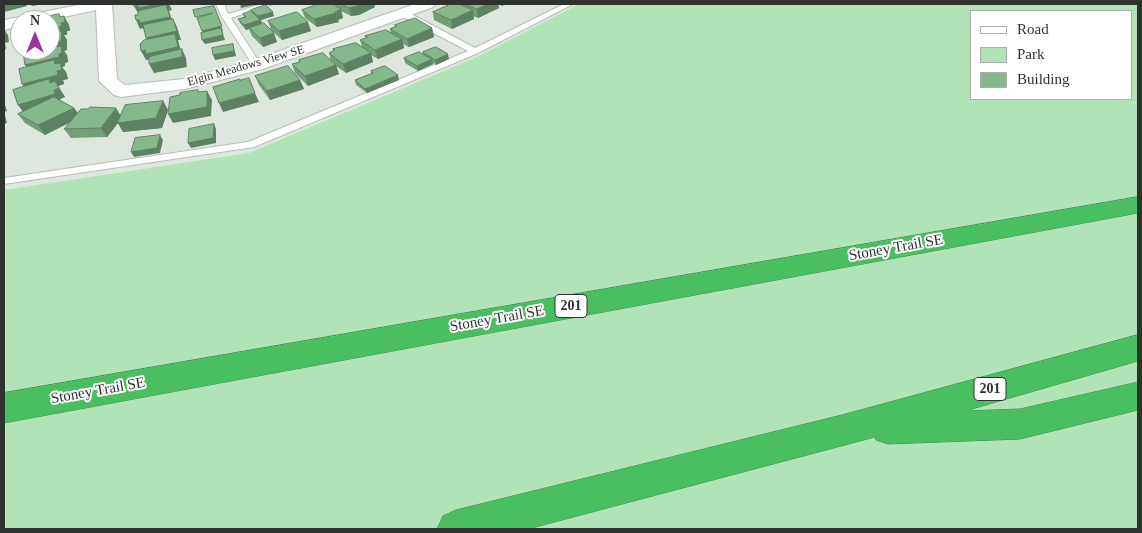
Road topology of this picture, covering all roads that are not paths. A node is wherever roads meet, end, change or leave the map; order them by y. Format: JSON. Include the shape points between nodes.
{"nodes":[{"id":1,"x":104,"y":4,"type":"edge"},
{"id":2,"x":220,"y":4,"type":"edge"},
{"id":3,"x":268,"y":4,"type":"edge"},
{"id":4,"x":428,"y":4,"type":"edge"},
{"id":5,"x":569,"y":4,"type":"edge"},
{"id":6,"x":60,"y":13,"type":"edge"},
{"id":7,"x":404,"y":14,"type":"junction"},
{"id":8,"x":226,"y":17,"type":"junction"},
{"id":9,"x":475,"y":51,"type":"junction"},
{"id":10,"x":257,"y":65,"type":"junction"},
{"id":11,"x":4,"y":181,"type":"edge"},
{"id":12,"x":1138,"y":205,"type":"edge"},
{"id":13,"x":1138,"y":348,"type":"edge"},
{"id":14,"x":1138,"y":396,"type":"edge"},
{"id":15,"x":4,"y":408,"type":"edge"},
{"id":16,"x":842,"y":431,"type":"junction"},
{"id":17,"x":456,"y":529,"type":"edge"}],
"edges":[{"from":1,"to":6,"type":"street"},
{"from":1,"to":10,"type":"street","name":"Elgin Meadows View SE","via":[[108,81],[121,91],[185,84]]},
{"from":2,"to":8,"type":"lane"},
{"from":3,"to":8,"type":"lane"},
{"from":4,"to":7,"type":"street","name":"Elgin Meadows View SE"},
{"from":5,"to":9,"type":"lane"},
{"from":7,"to":9,"type":"lane"},
{"from":7,"to":10,"type":"street","name":"Elgin Meadows View SE"},
{"from":8,"to":10,"type":"lane"},
{"from":9,"to":11,"type":"lane","via":[[250,146]]},
{"from":12,"to":15,"type":"highway","name":"Stoney Trail SE","number":"201"},
{"from":13,"to":16,"type":"highway","number":"201"},
{"from":14,"to":16,"type":"highway","via":[[1020,424]]},
{"from":16,"to":17,"type":"highway","number":"201"}]}
